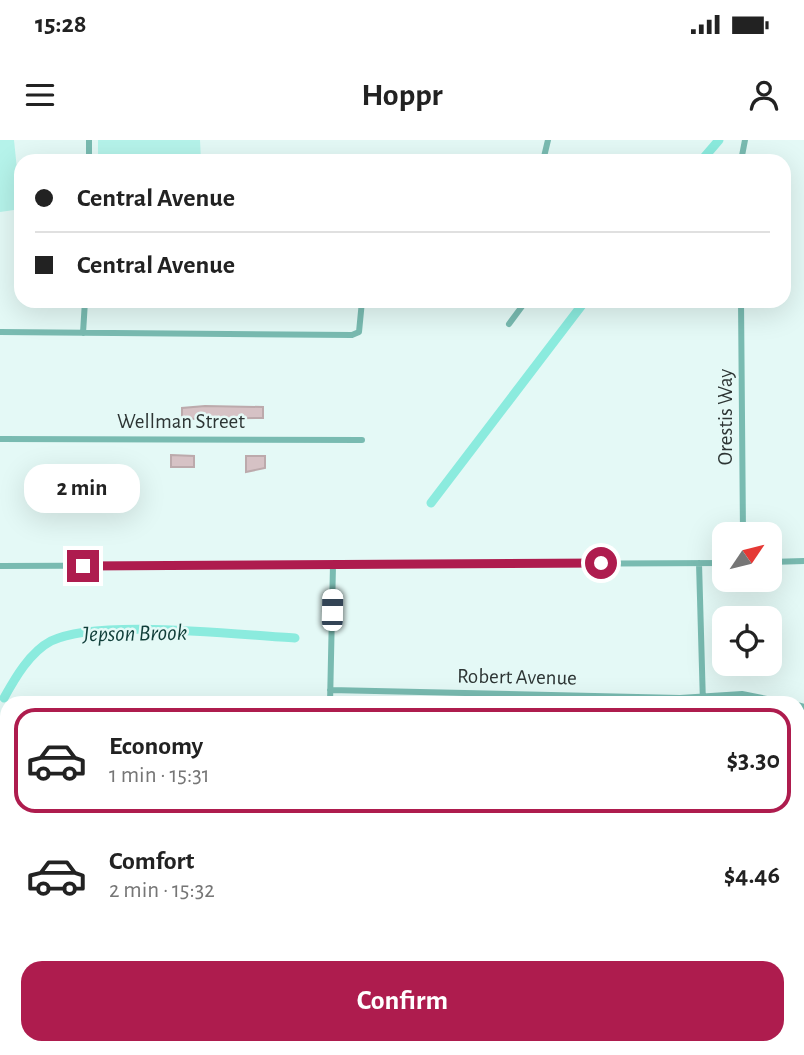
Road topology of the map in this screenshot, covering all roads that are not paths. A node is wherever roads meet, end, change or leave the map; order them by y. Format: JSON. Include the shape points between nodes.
{"nodes":[{"id":1,"x":85,"y":308,"type":"edge"},
{"id":2,"x":361,"y":308,"type":"edge"},
{"id":3,"x":521,"y":308,"type":"edge"},
{"id":4,"x":741,"y":308,"type":"edge"},
{"id":5,"x":509,"y":324,"type":"dead end"},
{"id":6,"x":0,"y":332,"type":"edge"},
{"id":7,"x":83,"y":332,"type":"junction"},
{"id":8,"x":0,"y":439,"type":"edge"},
{"id":9,"x":362,"y":440,"type":"dead end"},
{"id":10,"x":743,"y":522,"type":"edge"},
{"id":11,"x":804,"y":561,"type":"edge"},
{"id":12,"x":782,"y":562,"type":"edge"},
{"id":13,"x":699,"y":563,"type":"junction"},
{"id":14,"x":712,"y":563,"type":"edge"},
{"id":15,"x":333,"y":565,"type":"junction"},
{"id":16,"x":0,"y":566,"type":"edge"},
{"id":17,"x":330,"y":690,"type":"junction"},
{"id":18,"x":330,"y":696,"type":"edge"},
{"id":19,"x":562,"y":696,"type":"edge"},
{"id":20,"x":703,"y":696,"type":"edge"},
{"id":21,"x":729,"y":696,"type":"edge"},
{"id":22,"x":752,"y":696,"type":"edge"}],
"edges":[{"from":1,"to":7,"type":"street"},
{"from":2,"to":7,"type":"street","via":[[359,332],[308,336]]},
{"from":3,"to":5,"type":"street"},
{"from":4,"to":10,"type":"street","name":"Orestis Way"},
{"from":6,"to":7,"type":"street"},
{"from":8,"to":9,"type":"street","name":"Wellman Street"},
{"from":11,"to":12,"type":"street"},
{"from":13,"to":14,"type":"street"},
{"from":13,"to":15,"type":"street"},
{"from":13,"to":20,"type":"street"},
{"from":15,"to":16,"type":"street"},
{"from":15,"to":17,"type":"street"},
{"from":17,"to":18,"type":"street"},
{"from":17,"to":19,"type":"street","name":"Robert Avenue"},
{"from":21,"to":22,"type":"street","name":"Robert Avenue"}]}
